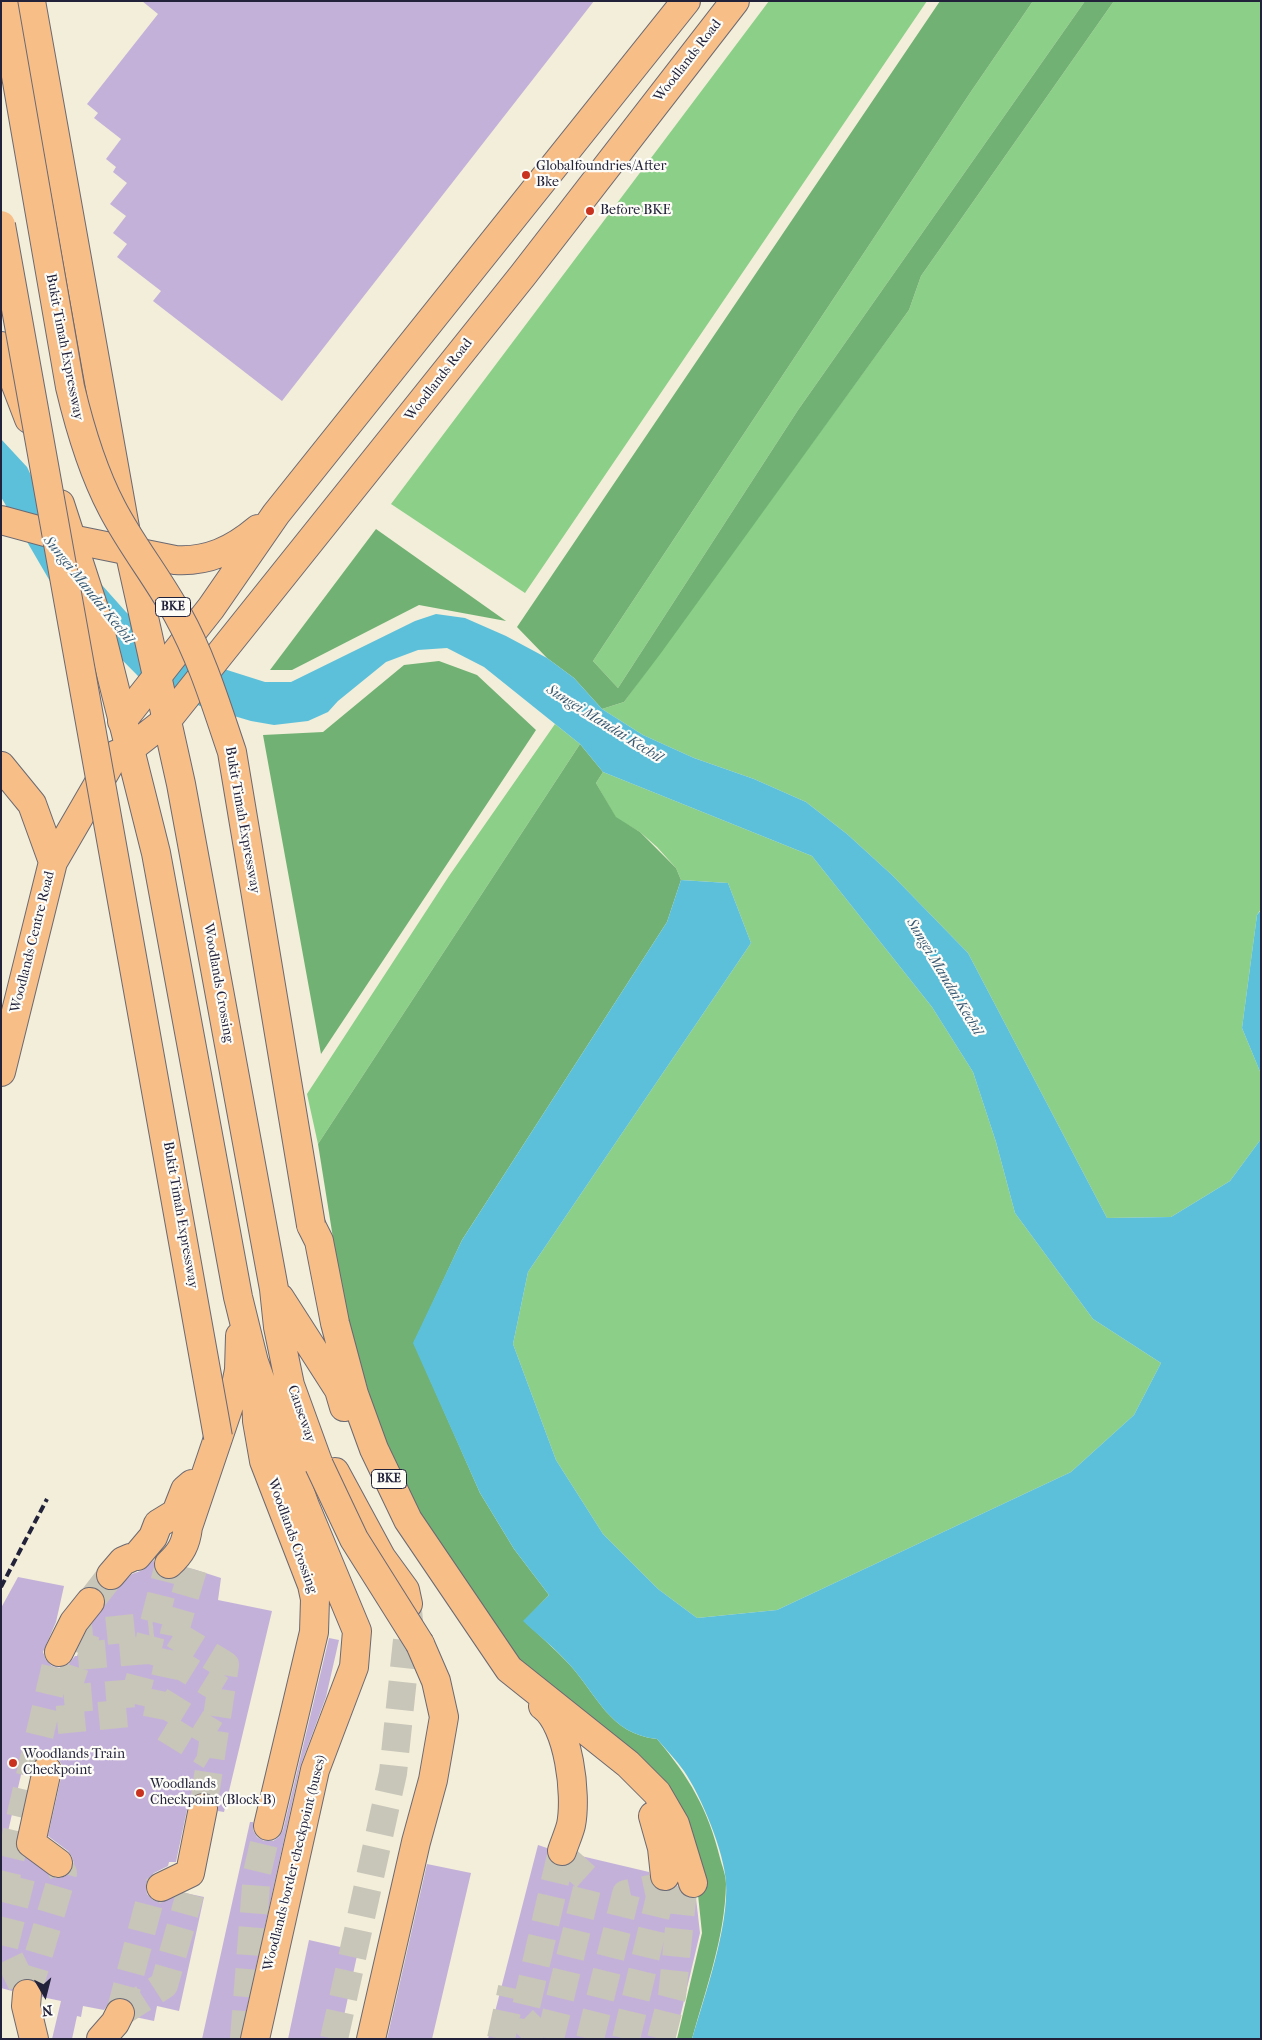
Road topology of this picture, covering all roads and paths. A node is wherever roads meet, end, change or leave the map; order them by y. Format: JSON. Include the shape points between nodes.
{"nodes":[{"id":1,"x":3,"y":1,"type":"edge"},
{"id":2,"x":31,"y":1,"type":"edge"},
{"id":3,"x":686,"y":1,"type":"edge"},
{"id":4,"x":735,"y":1,"type":"edge"},
{"id":5,"x":1,"y":225,"type":"edge"},
{"id":6,"x":1,"y":346,"type":"edge"},
{"id":7,"x":276,"y":514,"type":"junction"},
{"id":8,"x":1,"y":520,"type":"edge"},
{"id":9,"x":68,"y":530,"type":"junction"},
{"id":10,"x":129,"y":550,"type":"junction"},
{"id":11,"x":158,"y":677,"type":"junction"},
{"id":12,"x":168,"y":719,"type":"junction"},
{"id":13,"x":122,"y":722,"type":"junction"},
{"id":14,"x":131,"y":748,"type":"junction"},
{"id":15,"x":1,"y":766,"type":"edge"},
{"id":16,"x":53,"y":862,"type":"junction"},
{"id":17,"x":1,"y":1072,"type":"edge"},
{"id":18,"x":319,"y":1266,"type":"junction"},
{"id":19,"x":274,"y":1289,"type":"junction"},
{"id":20,"x":238,"y":1297,"type":"junction"},
{"id":21,"x":254,"y":1362,"type":"junction"},
{"id":22,"x":285,"y":1362,"type":"junction"},
{"id":23,"x":338,"y":1390,"type":"junction"},
{"id":24,"x":218,"y":1437,"type":"junction"},
{"id":25,"x":207,"y":1473,"type":"junction"},
{"id":26,"x":126,"y":1563,"type":"tunnel mouth"},
{"id":27,"x":181,"y":1567,"type":"tunnel mouth"},
{"id":28,"x":90,"y":1602,"type":"tunnel mouth"},
{"id":29,"x":408,"y":1604,"type":"tunnel mouth"},
{"id":30,"x":357,"y":1631,"type":"joint"},
{"id":31,"x":59,"y":1652,"type":"tunnel mouth"},
{"id":32,"x":509,"y":1669,"type":"junction"},
{"id":33,"x":548,"y":1710,"type":"junction"},
{"id":34,"x":47,"y":1770,"type":"dead end"},
{"id":35,"x":203,"y":1808,"type":"tunnel mouth"},
{"id":36,"x":268,"y":1826,"type":"tunnel mouth"},
{"id":37,"x":553,"y":1849,"type":"tunnel mouth"},
{"id":38,"x":58,"y":1863,"type":"dead end"},
{"id":39,"x":161,"y":1887,"type":"dead end"},
{"id":40,"x":27,"y":1994,"type":"dead end"},
{"id":41,"x":120,"y":2013,"type":"dead end"},
{"id":42,"x":34,"y":2039,"type":"edge"},
{"id":43,"x":101,"y":2039,"type":"edge"},
{"id":44,"x":255,"y":2039,"type":"edge"},
{"id":45,"x":372,"y":2039,"type":"edge"}],
"edges":[{"from":1,"to":18,"type":"main road","name":"Bukit Timah Expressway","number":"BKE","bridge":true,"via":[[68,377],[80,429],[113,510],[174,607],[197,653],[232,752],[311,1225],[310,1243]]},
{"from":2,"to":10,"type":"main road"},
{"from":3,"to":7,"type":"main road"},
{"from":4,"to":12,"type":"main road","name":"Woodlands Road","via":[[523,275]]},
{"from":5,"to":24,"type":"main road","name":"Bukit Timah Expressway","bridge":true},
{"from":6,"to":9,"type":"main road","name":"Woodlands Crossing"},
{"from":7,"to":10,"type":"main road","via":[[236,546],[212,557],[175,560]]},
{"from":7,"to":11,"type":"main road"},
{"from":8,"to":9,"type":"main road","via":[[27,528]]},
{"from":9,"to":10,"type":"main road"},
{"from":9,"to":13,"type":"main road","name":"Woodlands Crossing","via":[[97,618]]},
{"from":10,"to":11,"type":"main road","name":"Woodlands Crossing","number":"BKE"},
{"from":11,"to":12,"type":"main road","name":"Woodlands Crossing"},
{"from":11,"to":13,"type":"main road"},
{"from":12,"to":14,"type":"main road","name":"Woodlands Road"},
{"from":12,"to":19,"type":"main road","name":"Woodlands Crossing"},
{"from":13,"to":14,"type":"main road","name":"Woodlands Crossing"},
{"from":14,"to":16,"type":"main road","name":"Woodlands Centre Road","via":[[115,755]]},
{"from":14,"to":20,"type":"main road","name":"Woodlands Crossing","via":[[156,853]]},
{"from":15,"to":16,"type":"main road","via":[[32,804]]},
{"from":16,"to":17,"type":"main road","name":"Woodlands Centre Road"},
{"from":18,"to":23,"type":"main road","number":"BKE"},
{"from":18,"to":32,"type":"main road","number":"BKE","via":[[354,1394],[374,1449],[408,1520]]},
{"from":19,"to":22,"type":"main road","name":"Woodlands Crossing"},
{"from":19,"to":23,"type":"main road","name":"Woodlands Crossing"},
{"from":20,"to":21,"type":"main road","name":"Woodlands Crossing"},
{"from":20,"to":24,"type":"main road","name":"Woodlands Crossing","via":[[239,1370]]},
{"from":21,"to":30,"type":"main road","name":"Woodlands Crossing","via":[[305,1506]]},
{"from":21,"to":36,"type":"main road","name":"Woodlands Crossing","via":[[257,1420],[264,1461],[312,1585],[314,1599],[314,1632]]},
{"from":22,"to":29,"type":"main road","name":"Woodlands Crossing","via":[[292,1369],[319,1441],[381,1557],[405,1590]]},
{"from":22,"to":45,"type":"main road","name":"Causeway","bridge":true,"via":[[302,1422],[319,1465],[354,1539],[420,1644],[436,1680],[444,1717],[433,1780]]},
{"from":23,"to":32,"type":"main road","name":"Woodlands Crossing","via":[[369,1470],[409,1551],[463,1621]]},
{"from":24,"to":25,"type":"main road","name":"Woodlands Crossing"},
{"from":25,"to":26,"type":"main road","via":[[185,1490],[176,1513],[158,1524],[153,1537]]},
{"from":25,"to":27,"type":"main road","name":"Woodlands Crossing","via":[[203,1543]]},
{"from":28,"to":31,"type":"main road","via":[[74,1622]]},
{"from":30,"to":44,"type":"main road","name":"Woodlands border checkpoint (buses)","via":[[354,1667],[315,1770]]},
{"from":32,"to":33,"type":"main road","name":"Woodlands Crossing"},
{"from":32,"to":33,"type":"main road","name":"Woodlands Crossing","via":[[628,1764],[657,1793],[675,1824],[681,1878],[672,1827],[650,1790]]},
{"from":33,"to":37,"type":"main road","name":"Woodlands Crossing","via":[[563,1739],[574,1794],[571,1825]]},
{"from":34,"to":38,"type":"main road","via":[[30,1848]]},
{"from":35,"to":39,"type":"main road","via":[[190,1883]]},
{"from":40,"to":42,"type":"main road","via":[[26,2006]]},
{"from":41,"to":43,"type":"main road"}]}
